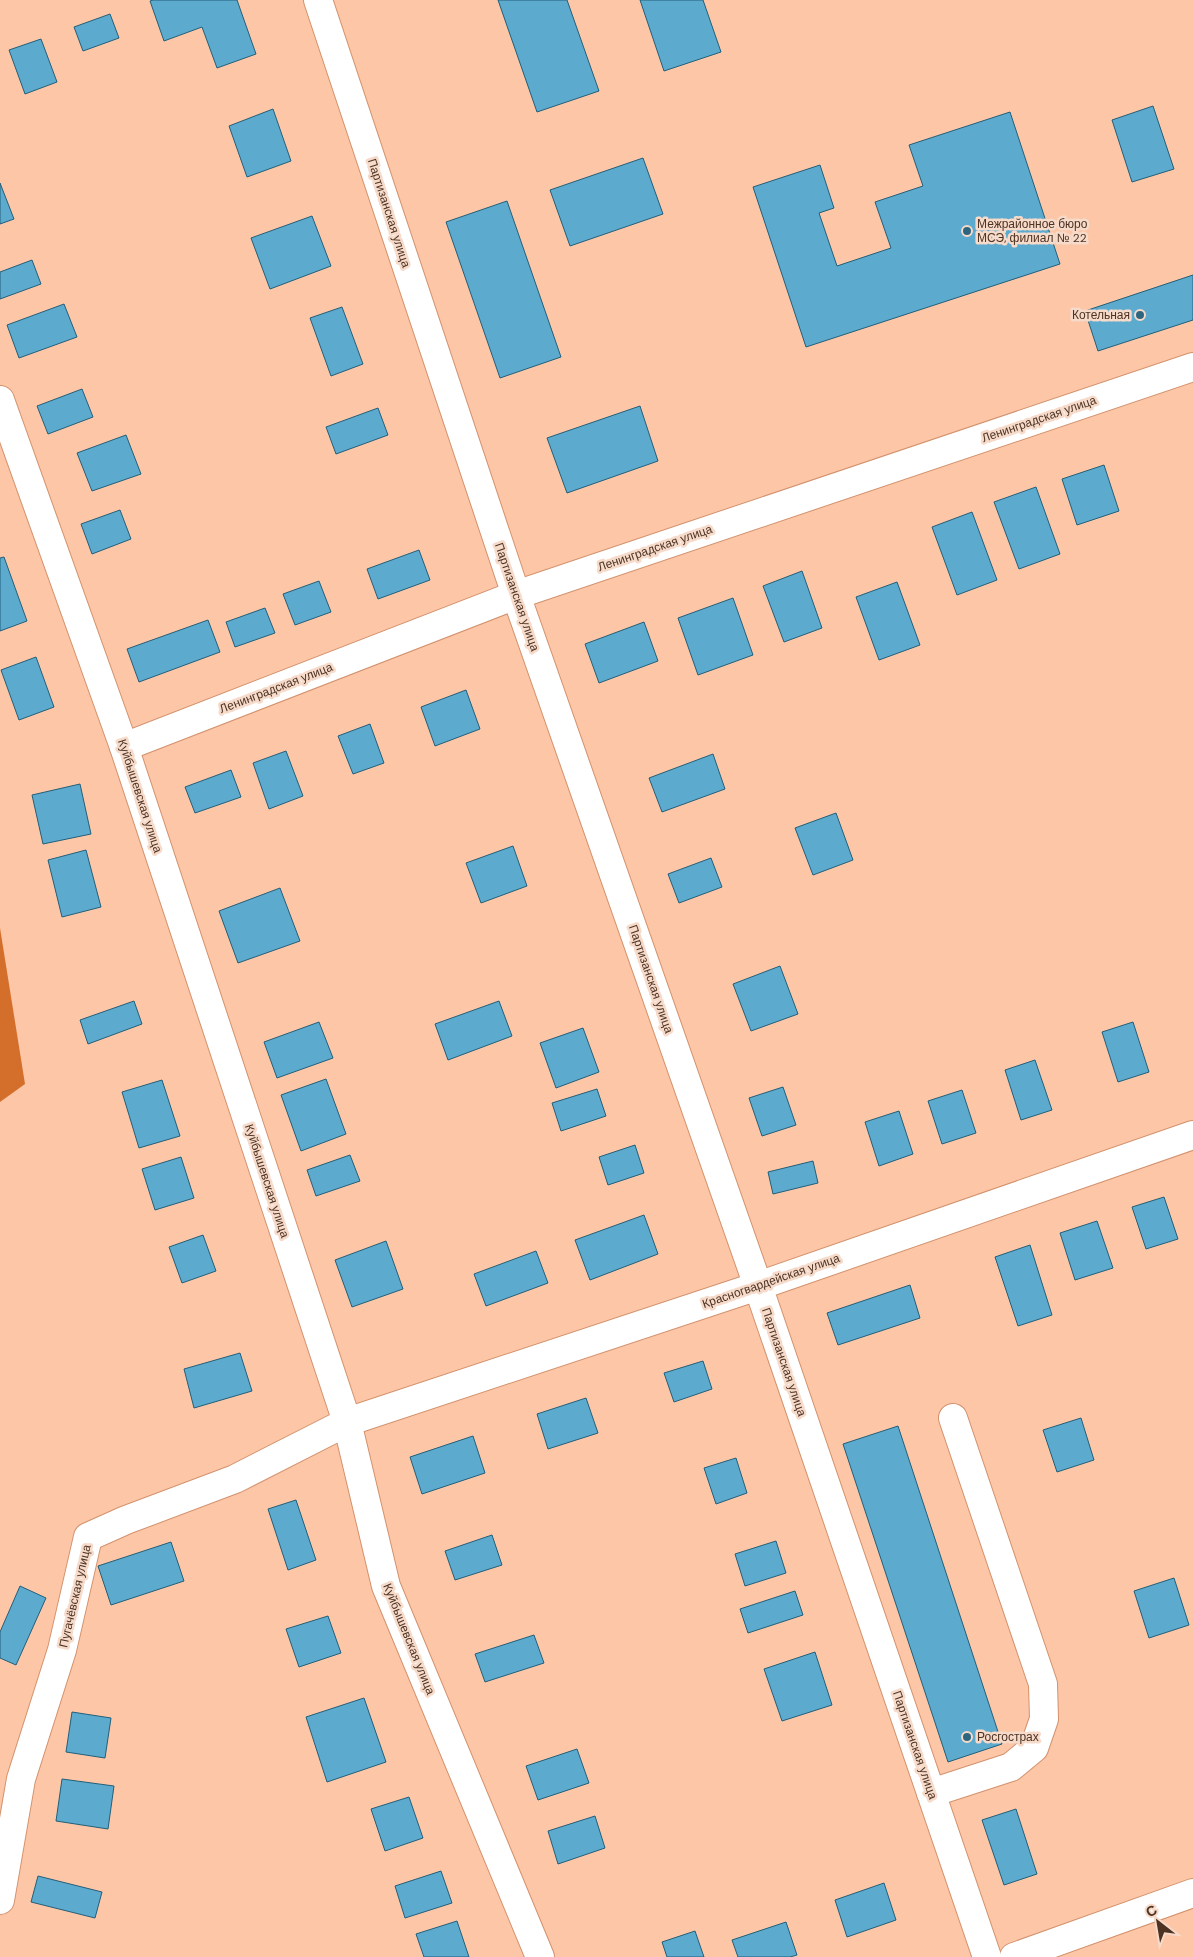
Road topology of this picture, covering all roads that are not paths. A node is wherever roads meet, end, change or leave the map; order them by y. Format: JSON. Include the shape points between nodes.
{"nodes":[{"id":1,"x":318,"y":0,"type":"edge"},
{"id":2,"x":1193,"y":367,"type":"edge"},
{"id":3,"x":0,"y":400,"type":"edge"},
{"id":4,"x":516,"y":595,"type":"junction"},
{"id":5,"x":124,"y":747,"type":"junction"},
{"id":6,"x":1193,"y":1135,"type":"edge"},
{"id":7,"x":758,"y":1286,"type":"junction"},
{"id":8,"x":952,"y":1418,"type":"dead end"},
{"id":9,"x":347,"y":1422,"type":"junction"},
{"id":10,"x":931,"y":1793,"type":"junction"},
{"id":11,"x":1193,"y":1893,"type":"edge"},
{"id":12,"x":0,"y":1900,"type":"edge"},
{"id":13,"x":540,"y":1957,"type":"edge"},
{"id":14,"x":988,"y":1957,"type":"edge"},
{"id":15,"x":1014,"y":1957,"type":"edge"}],
"edges":[{"from":1,"to":4,"type":"street","name":"Партизанская улица"},
{"from":2,"to":4,"type":"street","name":"Ленинградская улица"},
{"from":3,"to":5,"type":"street","name":"Куйбышевская улица"},
{"from":4,"to":5,"type":"street","name":"Ленинградская улица"},
{"from":4,"to":7,"type":"street","name":"Партизанская улица"},
{"from":5,"to":9,"type":"street","name":"Куйбышевская улица"},
{"from":6,"to":7,"type":"street","name":"Красногвардейская улица"},
{"from":7,"to":9,"type":"street","name":"Красногвардейская улица"},
{"from":7,"to":10,"type":"street","name":"Партизанская улица"},
{"from":8,"to":10,"type":"street","via":[[1043,1684],[1044,1719],[1034,1748],[1011,1767]]},
{"from":9,"to":12,"type":"street","name":"Пугачёвская улица","via":[[235,1479],[88,1537],[62,1650],[20,1779]]},
{"from":9,"to":13,"type":"street","name":"Куйбышевская улица","via":[[386,1586]]},
{"from":10,"to":14,"type":"street","name":"Партизанская улица"},
{"from":11,"to":15,"type":"street"}]}
